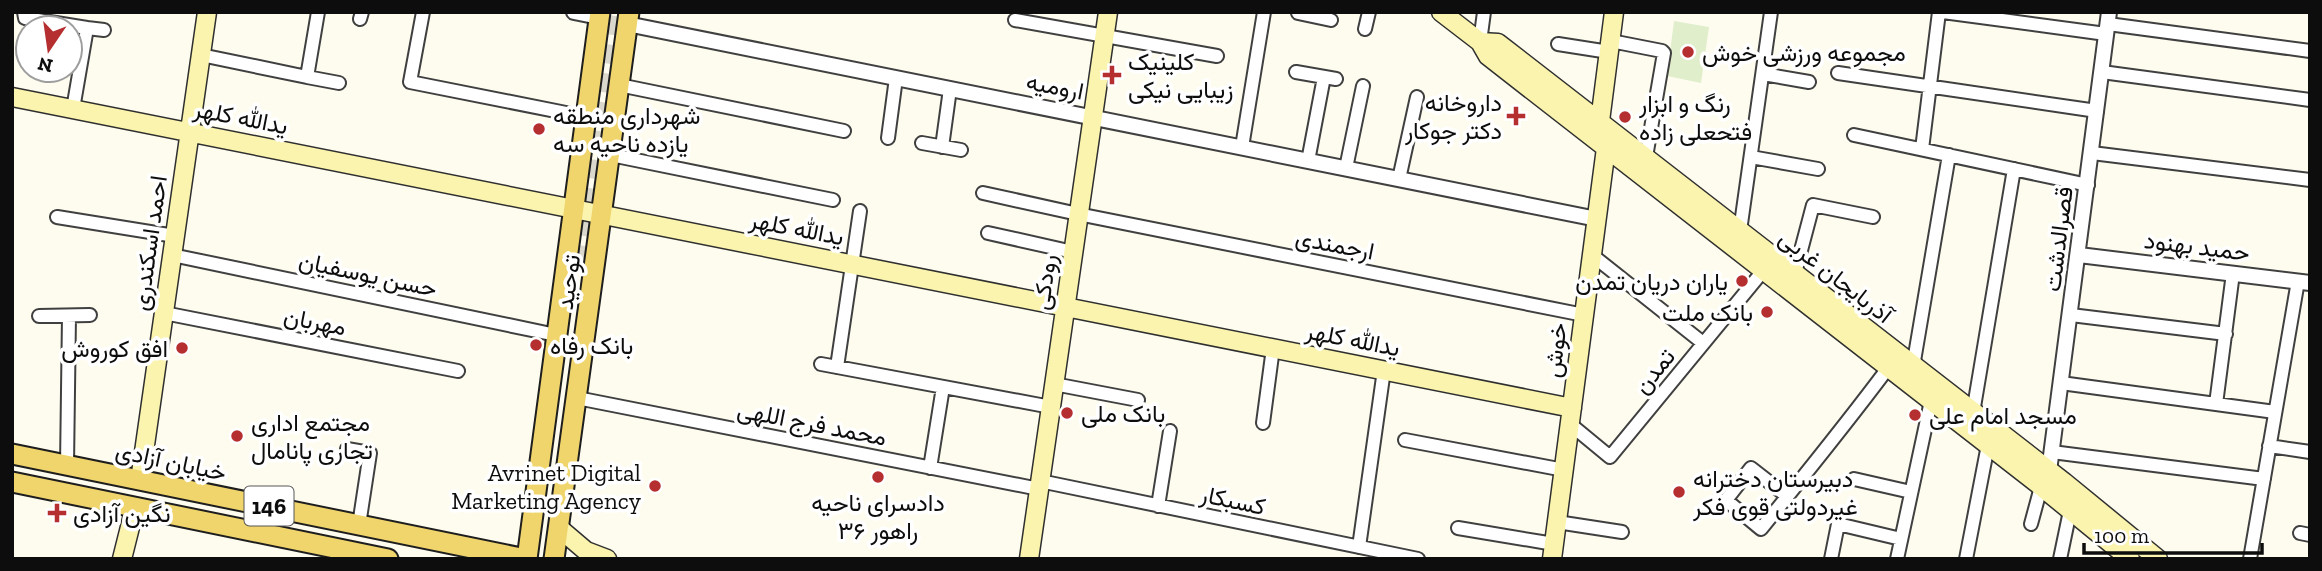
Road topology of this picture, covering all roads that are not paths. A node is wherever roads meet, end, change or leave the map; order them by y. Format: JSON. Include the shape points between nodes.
{"nodes":[{"id":1,"x":24,"y":12,"type":"edge"},
{"id":2,"x":207,"y":12,"type":"edge"},
{"id":3,"x":318,"y":12,"type":"edge"},
{"id":4,"x":424,"y":12,"type":"edge"},
{"id":5,"x":574,"y":12,"type":"edge"},
{"id":6,"x":1108,"y":12,"type":"edge"},
{"id":7,"x":1264,"y":12,"type":"edge"},
{"id":8,"x":1369,"y":12,"type":"edge"},
{"id":9,"x":1441,"y":12,"type":"edge"},
{"id":10,"x":1484,"y":12,"type":"edge"},
{"id":11,"x":1614,"y":12,"type":"edge"},
{"id":12,"x":1771,"y":12,"type":"edge"},
{"id":13,"x":1941,"y":12,"type":"edge"},
{"id":14,"x":1298,"y":13,"type":"edge"},
{"id":15,"x":599,"y":15,"type":"edge"},
{"id":16,"x":1323,"y":16,"type":"edge"},
{"id":17,"x":628,"y":18,"type":"edge"},
{"id":18,"x":1015,"y":20,"type":"dead end"},
{"id":19,"x":2108,"y":23,"type":"edge"},
{"id":20,"x":87,"y":28,"type":"junction"},
{"id":21,"x":1364,"y":28,"type":"dead end"},
{"id":22,"x":104,"y":30,"type":"dead end"},
{"id":23,"x":1104,"y":36,"type":"junction"},
{"id":24,"x":1480,"y":42,"type":"junction"},
{"id":25,"x":1558,"y":44,"type":"dead end"},
{"id":26,"x":1610,"y":46,"type":"junction"},
{"id":27,"x":2310,"y":51,"type":"edge"},
{"id":28,"x":201,"y":55,"type":"junction"},
{"id":29,"x":1217,"y":56,"type":"dead end"},
{"id":30,"x":1296,"y":72,"type":"dead end"},
{"id":31,"x":2102,"y":72,"type":"junction"},
{"id":32,"x":1838,"y":73,"type":"dead end"},
{"id":33,"x":1763,"y":74,"type":"junction"},
{"id":34,"x":307,"y":77,"type":"junction"},
{"id":35,"x":896,"y":78,"type":"junction"},
{"id":36,"x":1809,"y":82,"type":"dead end"},
{"id":37,"x":339,"y":83,"type":"dead end"},
{"id":38,"x":619,"y":85,"type":"junction"},
{"id":39,"x":1363,"y":86,"type":"dead end"},
{"id":40,"x":1930,"y":87,"type":"junction"},
{"id":41,"x":950,"y":89,"type":"junction"},
{"id":42,"x":12,"y":97,"type":"edge"},
{"id":43,"x":1416,"y":97,"type":"dead end"},
{"id":44,"x":2310,"y":100,"type":"edge"},
{"id":45,"x":73,"y":109,"type":"junction"},
{"id":46,"x":2097,"y":111,"type":"junction"},
{"id":47,"x":586,"y":117,"type":"junction"},
{"id":48,"x":1092,"y":117,"type":"junction"},
{"id":49,"x":1600,"y":121,"type":"junction"},
{"id":50,"x":844,"y":131,"type":"dead end"},
{"id":51,"x":190,"y":132,"type":"junction"},
{"id":52,"x":1854,"y":135,"type":"dead end"},
{"id":53,"x":888,"y":138,"type":"dead end"},
{"id":54,"x":922,"y":143,"type":"dead end"},
{"id":55,"x":942,"y":147,"type":"junction"},
{"id":56,"x":1242,"y":147,"type":"junction"},
{"id":57,"x":1606,"y":148,"type":"junction"},
{"id":58,"x":1922,"y":149,"type":"junction"},
{"id":59,"x":961,"y":150,"type":"dead end"},
{"id":60,"x":2092,"y":153,"type":"junction"},
{"id":61,"x":611,"y":155,"type":"junction"},
{"id":62,"x":1949,"y":155,"type":"junction"},
{"id":63,"x":1646,"y":157,"type":"junction"},
{"id":64,"x":1751,"y":157,"type":"junction"},
{"id":65,"x":1308,"y":161,"type":"junction"},
{"id":66,"x":1346,"y":168,"type":"junction"},
{"id":67,"x":1818,"y":169,"type":"dead end"},
{"id":68,"x":2014,"y":169,"type":"junction"},
{"id":69,"x":1399,"y":179,"type":"junction"},
{"id":70,"x":2310,"y":180,"type":"edge"},
{"id":71,"x":2088,"y":185,"type":"junction"},
{"id":72,"x":984,"y":193,"type":"dead end"},
{"id":73,"x":832,"y":201,"type":"dead end"},
{"id":74,"x":574,"y":208,"type":"junction"},
{"id":75,"x":860,"y":211,"type":"dead end"},
{"id":76,"x":602,"y":214,"type":"junction"},
{"id":77,"x":1079,"y":214,"type":"junction"},
{"id":78,"x":57,"y":216,"type":"dead end"},
{"id":79,"x":1873,"y":217,"type":"dead end"},
{"id":80,"x":1597,"y":219,"type":"junction"},
{"id":81,"x":1740,"y":231,"type":"junction"},
{"id":82,"x":988,"y":233,"type":"dead end"},
{"id":83,"x":174,"y":236,"type":"junction"},
{"id":84,"x":1073,"y":252,"type":"junction"},
{"id":85,"x":172,"y":255,"type":"junction"},
{"id":86,"x":1592,"y":255,"type":"junction"},
{"id":87,"x":2079,"y":255,"type":"junction"},
{"id":88,"x":853,"y":264,"type":"junction"},
{"id":89,"x":1763,"y":271,"type":"junction"},
{"id":90,"x":1795,"y":273,"type":"junction"},
{"id":91,"x":2234,"y":273,"type":"junction"},
{"id":92,"x":2304,"y":282,"type":"edge"},
{"id":93,"x":1065,"y":306,"type":"junction"},
{"id":94,"x":163,"y":313,"type":"junction"},
{"id":95,"x":90,"y":315,"type":"dead end"},
{"id":96,"x":1584,"y":315,"type":"junction"},
{"id":97,"x":2071,"y":315,"type":"junction"},
{"id":98,"x":38,"y":316,"type":"dead end"},
{"id":99,"x":69,"y":316,"type":"junction"},
{"id":100,"x":2225,"y":334,"type":"junction"},
{"id":101,"x":556,"y":335,"type":"junction"},
{"id":102,"x":1703,"y":343,"type":"junction"},
{"id":103,"x":1273,"y":348,"type":"junction"},
{"id":104,"x":821,"y":363,"type":"dead end"},
{"id":105,"x":837,"y":367,"type":"junction"},
{"id":106,"x":1913,"y":367,"type":"junction"},
{"id":107,"x":1888,"y":368,"type":"junction"},
{"id":108,"x":1384,"y":370,"type":"junction"},
{"id":109,"x":458,"y":371,"type":"dead end"},
{"id":110,"x":2061,"y":383,"type":"junction"},
{"id":111,"x":1054,"y":384,"type":"junction"},
{"id":112,"x":943,"y":387,"type":"junction"},
{"id":113,"x":577,"y":398,"type":"junction"},
{"id":114,"x":1138,"y":400,"type":"dead end"},
{"id":115,"x":1931,"y":401,"type":"junction"},
{"id":116,"x":2216,"y":404,"type":"junction"},
{"id":117,"x":1051,"y":407,"type":"junction"},
{"id":118,"x":2275,"y":412,"type":"junction"},
{"id":119,"x":1973,"y":413,"type":"junction"},
{"id":120,"x":1571,"y":416,"type":"junction"},
{"id":121,"x":1263,"y":423,"type":"dead end"},
{"id":122,"x":1170,"y":431,"type":"dead end"},
{"id":123,"x":1405,"y":440,"type":"dead end"},
{"id":124,"x":1988,"y":445,"type":"junction"},
{"id":125,"x":2269,"y":446,"type":"junction"},
{"id":126,"x":347,"y":449,"type":"dead end"},
{"id":127,"x":2052,"y":452,"type":"junction"},
{"id":128,"x":2310,"y":452,"type":"edge"},
{"id":129,"x":12,"y":454,"type":"edge"},
{"id":130,"x":68,"y":465,"type":"junction"},
{"id":131,"x":930,"y":468,"type":"junction"},
{"id":132,"x":1564,"y":470,"type":"junction"},
{"id":133,"x":139,"y":480,"type":"junction"},
{"id":134,"x":1854,"y":480,"type":"dead end"},
{"id":135,"x":2263,"y":480,"type":"junction"},
{"id":136,"x":2043,"y":481,"type":"junction"},
{"id":137,"x":12,"y":482,"type":"edge"},
{"id":138,"x":1039,"y":485,"type":"junction"},
{"id":139,"x":1911,"y":492,"type":"junction"},
{"id":140,"x":1787,"y":496,"type":"junction"},
{"id":141,"x":1158,"y":506,"type":"junction"},
{"id":142,"x":135,"y":507,"type":"junction"},
{"id":143,"x":2070,"y":511,"type":"junction"},
{"id":144,"x":1557,"y":522,"type":"junction"},
{"id":145,"x":2031,"y":524,"type":"dead end"},
{"id":146,"x":359,"y":525,"type":"junction"},
{"id":147,"x":559,"y":528,"type":"junction"},
{"id":148,"x":1458,"y":528,"type":"dead end"},
{"id":149,"x":1622,"y":532,"type":"dead end"},
{"id":150,"x":1902,"y":539,"type":"junction"},
{"id":151,"x":1359,"y":547,"type":"junction"},
{"id":152,"x":1553,"y":551,"type":"edge"},
{"id":153,"x":361,"y":556,"type":"edge"},
{"id":154,"x":122,"y":559,"type":"edge"},
{"id":155,"x":388,"y":559,"type":"edge"},
{"id":156,"x":526,"y":559,"type":"edge"},
{"id":157,"x":554,"y":559,"type":"edge"},
{"id":158,"x":607,"y":559,"type":"edge"},
{"id":159,"x":1029,"y":559,"type":"edge"},
{"id":160,"x":1418,"y":559,"type":"edge"},
{"id":161,"x":1831,"y":559,"type":"edge"},
{"id":162,"x":1897,"y":559,"type":"edge"},
{"id":163,"x":1966,"y":559,"type":"edge"},
{"id":164,"x":2060,"y":559,"type":"edge"},
{"id":165,"x":2130,"y":559,"type":"edge"},
{"id":166,"x":2158,"y":559,"type":"edge"},
{"id":167,"x":2250,"y":559,"type":"edge"}],
"edges":[{"from":1,"to":20,"type":"street","via":[[25,18]]},
{"from":2,"to":28,"type":"main road","name":"احمد اسکندری"},
{"from":3,"to":34,"type":"street"},
{"from":4,"to":47,"type":"street","via":[[410,82]]},
{"from":5,"to":15,"type":"street"},
{"from":6,"to":23,"type":"main road","name":"رودکی"},
{"from":7,"to":56,"type":"street"},
{"from":8,"to":21,"type":"street"},
{"from":9,"to":24,"type":"main road","name":"آذربایجان غربی"},
{"from":10,"to":24,"type":"street"},
{"from":11,"to":26,"type":"main road"},
{"from":12,"to":33,"type":"street"},
{"from":13,"to":19,"type":"street"},
{"from":13,"to":40,"type":"street"},
{"from":14,"to":16,"type":"street"},
{"from":15,"to":47,"type":"main road","name":"توحید"},
{"from":17,"to":35,"type":"street","name":"ارومیه"},
{"from":17,"to":38,"type":"main road","name":"توحید"},
{"from":18,"to":23,"type":"street"},
{"from":19,"to":27,"type":"street"},
{"from":19,"to":31,"type":"street","name":"قصرالدشت"},
{"from":20,"to":22,"type":"street"},
{"from":20,"to":45,"type":"street"},
{"from":23,"to":29,"type":"street"},
{"from":23,"to":48,"type":"main road","name":"رودکی"},
{"from":24,"to":49,"type":"main road","name":"آذربایجان غربی","via":[[1498,43]]},
{"from":24,"to":57,"type":"main road","name":"آذربایجان غربی","via":[[1488,56]]},
{"from":25,"to":26,"type":"street"},
{"from":26,"to":49,"type":"main road"},
{"from":26,"to":63,"type":"street","via":[[1664,53]]},
{"from":28,"to":34,"type":"street"},
{"from":28,"to":51,"type":"main road","name":"احمد اسکندری"},
{"from":30,"to":65,"type":"street","via":[[1330,78]]},
{"from":31,"to":44,"type":"street"},
{"from":31,"to":46,"type":"street","name":"قصرالدشت"},
{"from":32,"to":40,"type":"street"},
{"from":33,"to":36,"type":"street"},
{"from":33,"to":64,"type":"street"},
{"from":34,"to":37,"type":"street"},
{"from":35,"to":41,"type":"street","name":"ارومیه"},
{"from":35,"to":53,"type":"street"},
{"from":38,"to":50,"type":"street"},
{"from":38,"to":61,"type":"main road","name":"توحید"},
{"from":39,"to":66,"type":"street"},
{"from":40,"to":46,"type":"street"},
{"from":40,"to":58,"type":"street"},
{"from":41,"to":48,"type":"street","name":"ارومیه"},
{"from":41,"to":55,"type":"street"},
{"from":42,"to":45,"type":"main road","name":"یدالله کلهر"},
{"from":43,"to":69,"type":"street"},
{"from":45,"to":51,"type":"main road","name":"یدالله کلهر"},
{"from":46,"to":60,"type":"street","name":"قصرالدشت"},
{"from":47,"to":74,"type":"main road","name":"توحید"},
{"from":48,"to":56,"type":"street","name":"ارومیه"},
{"from":48,"to":77,"type":"main road","name":"رودکی"},
{"from":49,"to":63,"type":"main road","name":"آذربایجان غربی"},
{"from":51,"to":74,"type":"main road","name":"یدالله کلهر"},
{"from":51,"to":83,"type":"main road","name":"احمد اسکندری"},
{"from":52,"to":58,"type":"street"},
{"from":54,"to":55,"type":"street"},
{"from":55,"to":59,"type":"street"},
{"from":56,"to":65,"type":"street","name":"ارومیه"},
{"from":57,"to":80,"type":"main road","name":"خوش"},
{"from":57,"to":89,"type":"main road","name":"آذربایجان غربی"},
{"from":58,"to":62,"type":"street"},
{"from":60,"to":70,"type":"street"},
{"from":60,"to":71,"type":"street","name":"قصرالدشت"},
{"from":61,"to":73,"type":"street"},
{"from":61,"to":76,"type":"main road","name":"توحید"},
{"from":62,"to":68,"type":"street"},
{"from":62,"to":106,"type":"street"},
{"from":63,"to":81,"type":"main road","name":"آذربایجان غربی"},
{"from":64,"to":67,"type":"street"},
{"from":64,"to":81,"type":"street"},
{"from":65,"to":66,"type":"street","name":"ارومیه"},
{"from":66,"to":69,"type":"street","name":"ارومیه"},
{"from":68,"to":71,"type":"street"},
{"from":68,"to":119,"type":"street"},
{"from":69,"to":80,"type":"street","name":"ارومیه"},
{"from":71,"to":87,"type":"street","name":"قصرالدشت"},
{"from":72,"to":77,"type":"street","name":"ارجمندی"},
{"from":74,"to":76,"type":"main road","name":"یدالله کلهر"},
{"from":74,"to":101,"type":"main road","name":"توحید"},
{"from":75,"to":88,"type":"street"},
{"from":76,"to":88,"type":"main road","name":"یدالله کلهر"},
{"from":76,"to":113,"type":"main road","name":"توحید"},
{"from":77,"to":84,"type":"main road","name":"رودکی"},
{"from":77,"to":96,"type":"street","name":"ارجمندی"},
{"from":78,"to":83,"type":"street"},
{"from":79,"to":90,"type":"street","via":[[1813,205]]},
{"from":80,"to":86,"type":"main road","name":"خوش"},
{"from":81,"to":90,"type":"main road","name":"آذربایجان غربی"},
{"from":82,"to":84,"type":"street"},
{"from":83,"to":85,"type":"main road","name":"احمد اسکندری"},
{"from":84,"to":93,"type":"main road","name":"رودکی"},
{"from":85,"to":94,"type":"main road","name":"احمد اسکندری"},
{"from":85,"to":101,"type":"street","name":"حسن یوسفیان"},
{"from":86,"to":96,"type":"main road","name":"خوش"},
{"from":86,"to":102,"type":"street"},
{"from":87,"to":91,"type":"street","name":"حمید بهنود"},
{"from":87,"to":97,"type":"street","name":"قصرالدشت"},
{"from":88,"to":93,"type":"main road","name":"یدالله کلهر"},
{"from":88,"to":105,"type":"street"},
{"from":89,"to":102,"type":"street","name":"تمدن"},
{"from":89,"to":107,"type":"main road","name":"آذربایجان غربی"},
{"from":90,"to":106,"type":"main road","name":"آذربایجان غربی"},
{"from":91,"to":92,"type":"street","name":"حمید بهنود"},
{"from":91,"to":100,"type":"street"},
{"from":92,"to":118,"type":"street"},
{"from":93,"to":103,"type":"main road","name":"یدالله کلهر"},
{"from":93,"to":111,"type":"main road","name":"رودکی"},
{"from":94,"to":109,"type":"street","name":"مهربان"},
{"from":94,"to":133,"type":"main road","name":"احمد اسکندری"},
{"from":95,"to":99,"type":"street"},
{"from":96,"to":120,"type":"main road","name":"خوش"},
{"from":97,"to":100,"type":"street"},
{"from":97,"to":110,"type":"street","name":"قصرالدشت"},
{"from":98,"to":99,"type":"street"},
{"from":99,"to":130,"type":"street"},
{"from":100,"to":116,"type":"street"},
{"from":101,"to":156,"type":"main road","name":"توحید"},
{"from":102,"to":120,"type":"street","name":"تمدن","via":[[1610,457]]},
{"from":103,"to":108,"type":"main road","name":"یدالله کلهر"},
{"from":103,"to":121,"type":"street"},
{"from":104,"to":105,"type":"street"},
{"from":105,"to":112,"type":"street"},
{"from":106,"to":119,"type":"main road","name":"آذربایجان غربی"},
{"from":107,"to":115,"type":"main road","name":"آذربایجان غربی"},
{"from":107,"to":140,"type":"street"},
{"from":108,"to":120,"type":"main road","name":"یدالله کلهر"},
{"from":108,"to":151,"type":"street"},
{"from":110,"to":116,"type":"street"},
{"from":110,"to":127,"type":"street","name":"قصرالدشت"},
{"from":111,"to":114,"type":"street"},
{"from":111,"to":117,"type":"main road","name":"رودکی"},
{"from":112,"to":117,"type":"street"},
{"from":112,"to":131,"type":"street"},
{"from":113,"to":131,"type":"street","name":"محمد فرج اللهی"},
{"from":113,"to":147,"type":"main road","name":"توحید"},
{"from":115,"to":124,"type":"main road","name":"آذربایجان غربی"},
{"from":115,"to":139,"type":"street"},
{"from":116,"to":118,"type":"street"},
{"from":117,"to":138,"type":"main road","name":"رودکی"},
{"from":118,"to":125,"type":"street"},
{"from":119,"to":136,"type":"main road","name":"آذربایجان غربی"},
{"from":120,"to":132,"type":"main road","name":"خوش"},
{"from":122,"to":141,"type":"street"},
{"from":123,"to":132,"type":"street"},
{"from":124,"to":136,"type":"main road","name":"آذربایجان غربی"},
{"from":124,"to":163,"type":"street"},
{"from":125,"to":128,"type":"street"},
{"from":125,"to":135,"type":"street"},
{"from":126,"to":146,"type":"street","via":[[370,453]]},
{"from":127,"to":135,"type":"street"},
{"from":127,"to":136,"type":"street","name":"قصرالدشت"},
{"from":129,"to":130,"type":"main road","name":"خیابان آزادی","number":"146"},
{"from":130,"to":133,"type":"main road","name":"خیابان آزادی","number":"146"},
{"from":131,"to":138,"type":"street","name":"محمد فرج اللهی"},
{"from":132,"to":144,"type":"main road","name":"خوش"},
{"from":133,"to":142,"type":"main road"},
{"from":133,"to":146,"type":"main road","name":"خیابان آزادی","number":"146"},
{"from":134,"to":139,"type":"street"},
{"from":135,"to":167,"type":"street"},
{"from":136,"to":143,"type":"main road","name":"آذربایجان غربی"},
{"from":136,"to":145,"type":"street"},
{"from":136,"to":166,"type":"main road","name":"آذربایجان غربی"},
{"from":137,"to":142,"type":"main road","number":"146"},
{"from":138,"to":141,"type":"street","name":"کسبکار"},
{"from":138,"to":159,"type":"main road","name":"رودکی"},
{"from":139,"to":150,"type":"street"},
{"from":140,"to":140,"type":"street","via":[[1751,468],[1726,499],[1761,529]]},
{"from":141,"to":151,"type":"street","name":"کسبکار"},
{"from":142,"to":153,"type":"main road","number":"146"},
{"from":142,"to":154,"type":"main road"},
{"from":143,"to":164,"type":"street"},
{"from":143,"to":165,"type":"main road","name":"آذربایجان غربی"},
{"from":144,"to":149,"type":"street"},
{"from":144,"to":152,"type":"main road","name":"خوش"},
{"from":146,"to":156,"type":"main road","name":"خیابان آزادی","number":"146"},
{"from":147,"to":157,"type":"main road","name":"توحید"},
{"from":147,"to":158,"type":"main road","via":[[586,551]]},
{"from":148,"to":152,"type":"street"},
{"from":150,"to":161,"type":"street","via":[[1838,524]]},
{"from":150,"to":162,"type":"street"},
{"from":151,"to":160,"type":"street","name":"کسبکار"},
{"from":153,"to":155,"type":"main road","number":"146"}]}
